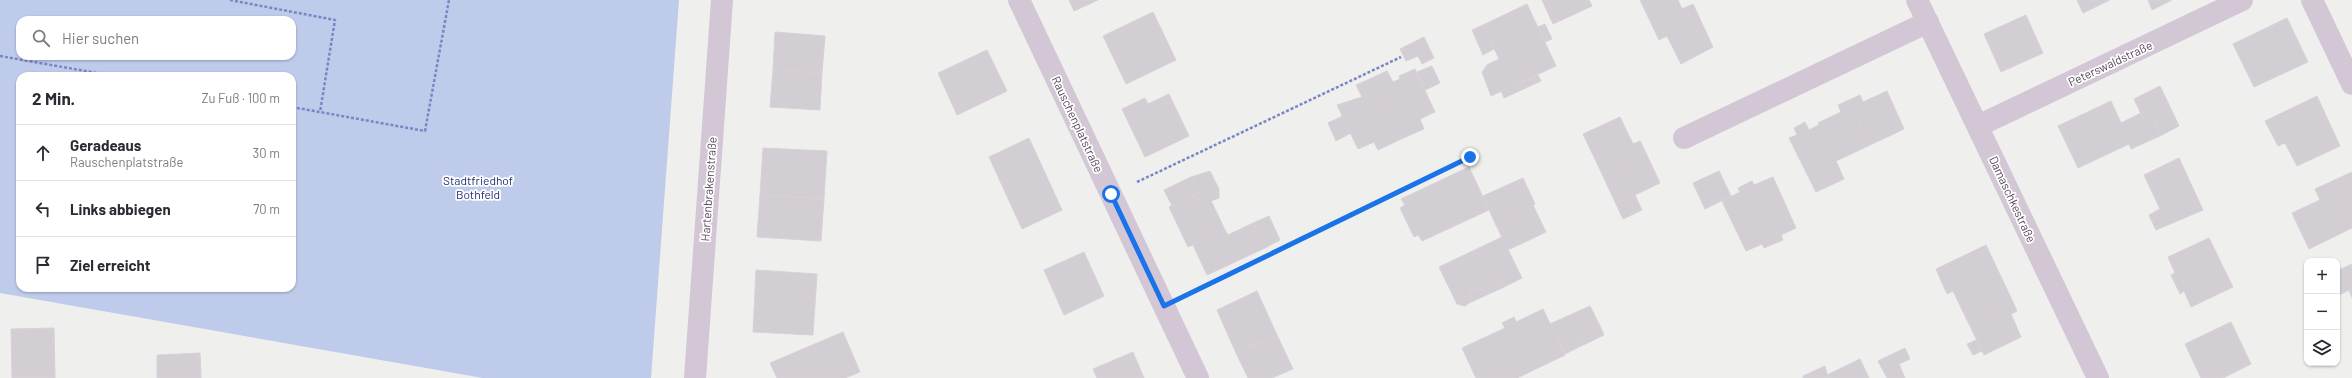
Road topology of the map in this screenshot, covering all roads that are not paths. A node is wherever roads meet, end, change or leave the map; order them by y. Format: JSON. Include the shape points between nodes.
{"nodes":[{"id":1,"x":722,"y":0,"type":"edge"},
{"id":2,"x":1019,"y":0,"type":"edge"},
{"id":3,"x":1917,"y":0,"type":"edge"},
{"id":4,"x":2242,"y":0,"type":"edge"},
{"id":5,"x":2312,"y":0,"type":"edge"},
{"id":6,"x":1928,"y":22,"type":"junction"},
{"id":7,"x":2352,"y":84,"type":"edge"},
{"id":8,"x":1978,"y":126,"type":"junction"},
{"id":9,"x":1684,"y":138,"type":"dead end"},
{"id":10,"x":695,"y":378,"type":"edge"},
{"id":11,"x":1198,"y":378,"type":"edge"},
{"id":12,"x":2097,"y":378,"type":"edge"}],
"edges":[{"from":1,"to":10,"type":"street","name":"Hartenbrakenstraße"},
{"from":2,"to":11,"type":"street","name":"Rauschenplatstraße"},
{"from":3,"to":6,"type":"street","name":"Damaschkestraße"},
{"from":4,"to":8,"type":"street","name":"Peterswaldstraße"},
{"from":5,"to":7,"type":"street"},
{"from":6,"to":8,"type":"street","name":"Damaschkestraße"},
{"from":6,"to":9,"type":"street"},
{"from":8,"to":12,"type":"street","name":"Damaschkestraße"}]}
